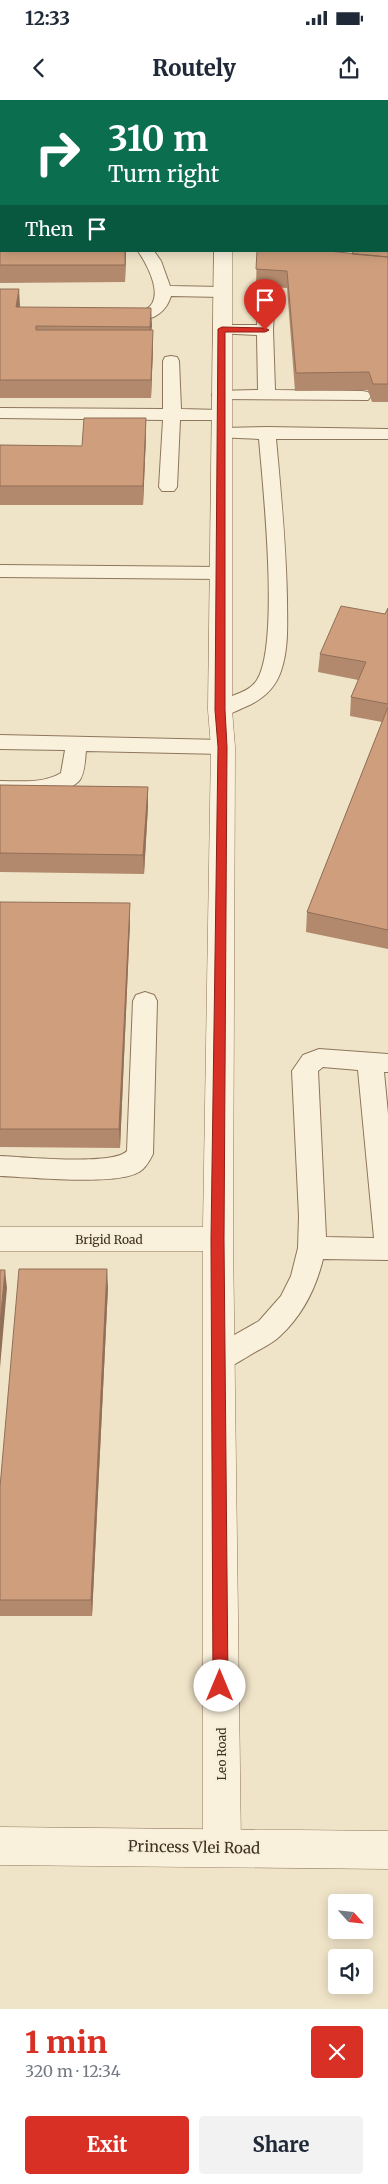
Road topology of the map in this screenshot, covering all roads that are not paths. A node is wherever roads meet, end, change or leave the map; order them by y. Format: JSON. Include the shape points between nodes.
{"nodes":[{"id":1,"x":147,"y":252,"type":"edge"},
{"id":2,"x":222,"y":252,"type":"edge"},
{"id":3,"x":267,"y":290,"type":"edge"},
{"id":4,"x":164,"y":291,"type":"junction"},
{"id":5,"x":222,"y":292,"type":"junction"},
{"id":6,"x":98,"y":314,"type":"edge"},
{"id":7,"x":222,"y":329,"type":"junction"},
{"id":8,"x":265,"y":330,"type":"junction"},
{"id":9,"x":171,"y":361,"type":"dead end"},
{"id":10,"x":267,"y":395,"type":"junction"},
{"id":11,"x":362,"y":396,"type":"dead end"},
{"id":12,"x":0,"y":413,"type":"edge"},
{"id":13,"x":172,"y":414,"type":"junction"},
{"id":14,"x":221,"y":414,"type":"junction"},
{"id":15,"x":267,"y":432,"type":"junction"},
{"id":16,"x":388,"y":434,"type":"edge"},
{"id":17,"x":168,"y":487,"type":"dead end"},
{"id":18,"x":0,"y":571,"type":"edge"},
{"id":19,"x":221,"y":573,"type":"junction"},
{"id":20,"x":220,"y":710,"type":"junction"},
{"id":21,"x":0,"y":742,"type":"edge"},
{"id":22,"x":77,"y":743,"type":"junction"},
{"id":23,"x":223,"y":747,"type":"junction"},
{"id":24,"x":0,"y":788,"type":"edge"},
{"id":25,"x":146,"y":1001,"type":"dead end"},
{"id":26,"x":379,"y":1062,"type":"edge"},
{"id":27,"x":0,"y":1166,"type":"edge"},
{"id":28,"x":0,"y":1239,"type":"edge"},
{"id":29,"x":218,"y":1239,"type":"junction"},
{"id":30,"x":312,"y":1248,"type":"junction"},
{"id":31,"x":388,"y":1248,"type":"edge"},
{"id":32,"x":218,"y":1359,"type":"junction"},
{"id":33,"x":0,"y":1846,"type":"edge"},
{"id":34,"x":222,"y":1847,"type":"junction"},
{"id":35,"x":388,"y":1850,"type":"edge"}],
"edges":[{"from":1,"to":4,"type":"lane"},
{"from":2,"to":5,"type":"street","name":"Leo Road"},
{"from":3,"to":8,"type":"lane"},
{"from":4,"to":5,"type":"lane"},
{"from":4,"to":6,"type":"lane","via":[[160,308],[154,313]]},
{"from":5,"to":7,"type":"street","name":"Leo Road"},
{"from":7,"to":8,"type":"lane"},
{"from":7,"to":14,"type":"street","name":"Leo Road"},
{"from":8,"to":10,"type":"lane"},
{"from":9,"to":13,"type":"lane"},
{"from":10,"to":11,"type":"lane"},
{"from":10,"to":14,"type":"lane"},
{"from":12,"to":13,"type":"lane"},
{"from":13,"to":14,"type":"lane"},
{"from":13,"to":17,"type":"lane"},
{"from":14,"to":15,"type":"lane"},
{"from":14,"to":19,"type":"street","name":"Leo Road"},
{"from":15,"to":16,"type":"lane"},
{"from":15,"to":20,"type":"lane","via":[[277,567],[276,647],[267,680],[259,691]]},
{"from":18,"to":19,"type":"lane"},
{"from":19,"to":20,"type":"street","name":"Leo Road"},
{"from":20,"to":23,"type":"street","name":"Leo Road"},
{"from":21,"to":22,"type":"lane"},
{"from":22,"to":23,"type":"lane"},
{"from":22,"to":24,"type":"lane","via":[[72,776],[60,784],[45,788]]},
{"from":23,"to":29,"type":"street","name":"Leo Road"},
{"from":25,"to":27,"type":"lane","via":[[140,1154],[130,1165],[96,1170]]},
{"from":26,"to":30,"type":"lane","via":[[314,1058],[305,1071]]},
{"from":26,"to":31,"type":"lane"},
{"from":28,"to":29,"type":"street","name":"Brigid Road"},
{"from":29,"to":32,"type":"street","name":"Leo Road"},
{"from":30,"to":31,"type":"lane"},
{"from":30,"to":32,"type":"lane","via":[[305,1277],[291,1304],[269,1329]]},
{"from":32,"to":34,"type":"street","name":"Leo Road"},
{"from":33,"to":34,"type":"street","name":"Princess Vlei Road"},
{"from":34,"to":35,"type":"street","name":"Princess Vlei Road"}]}
